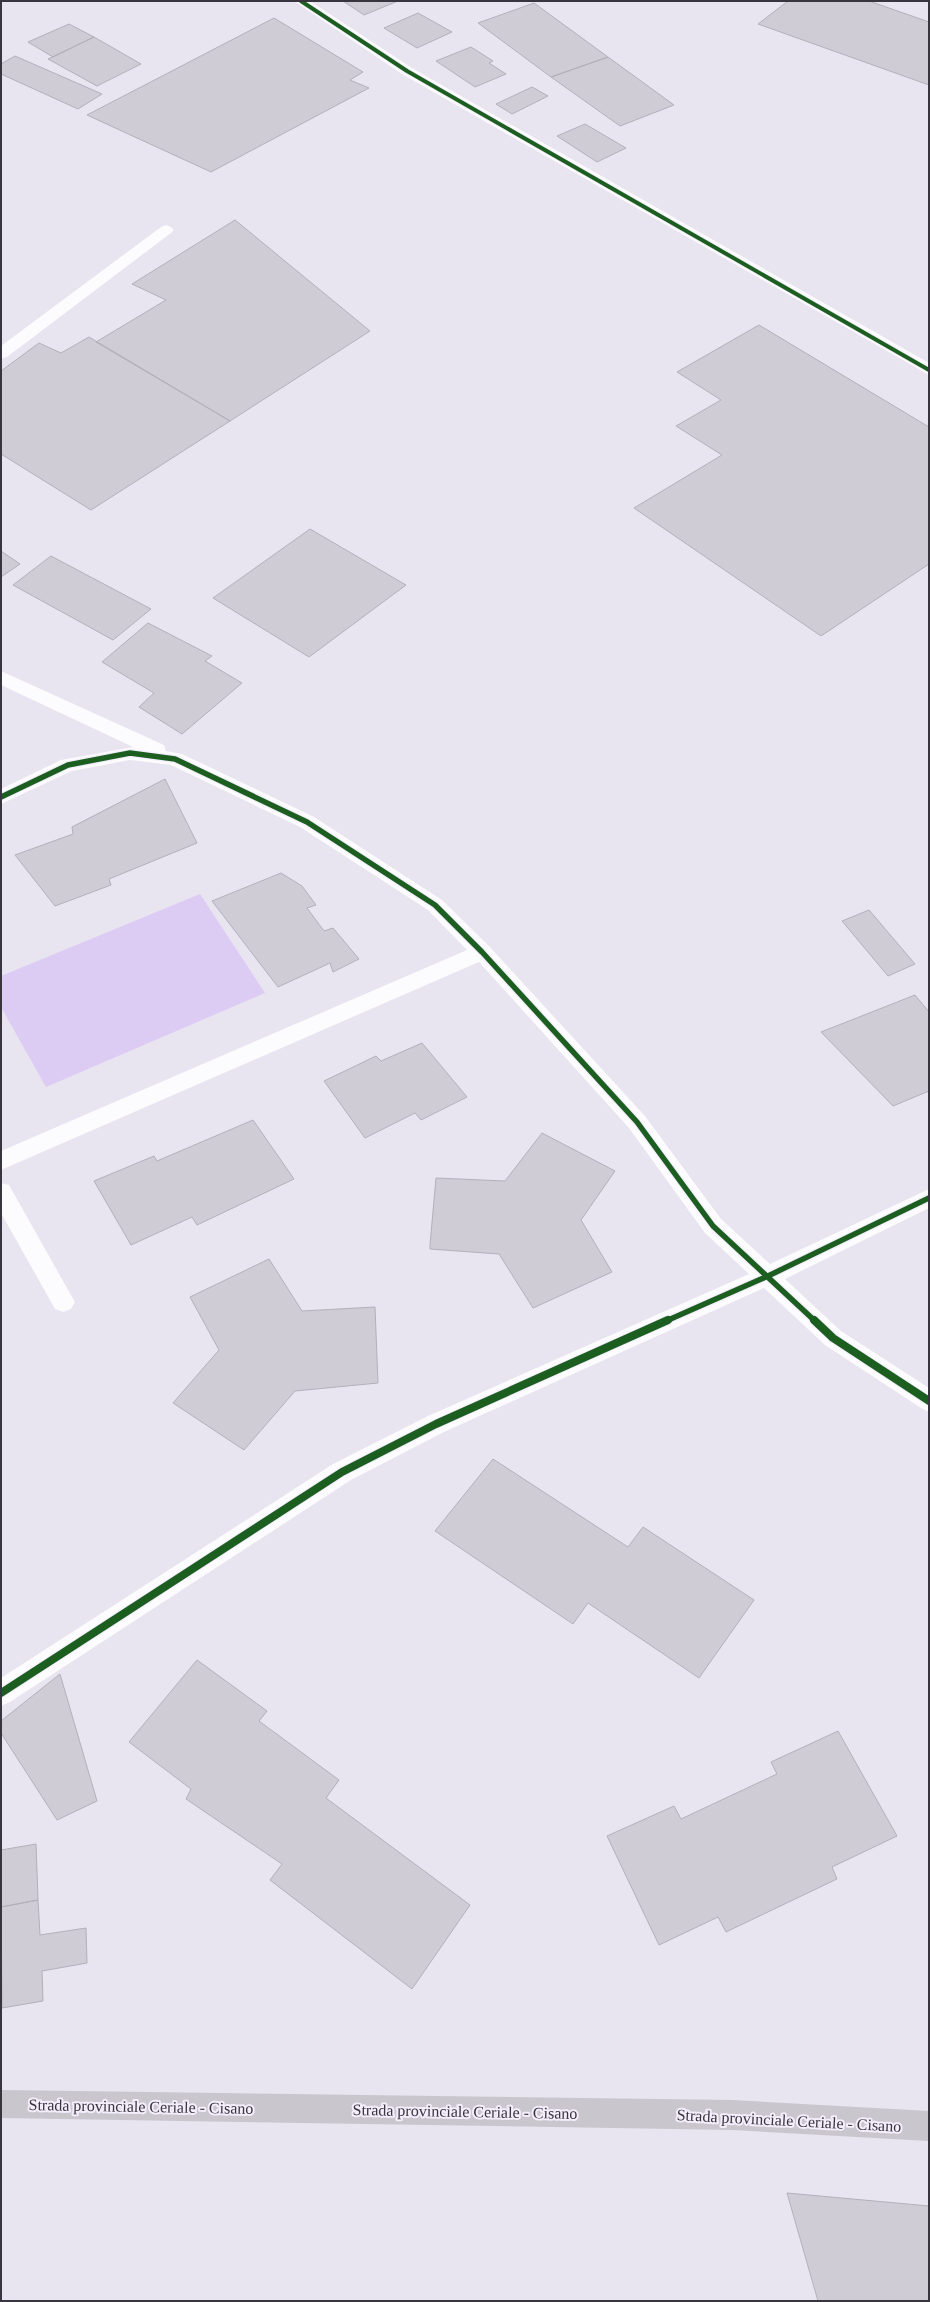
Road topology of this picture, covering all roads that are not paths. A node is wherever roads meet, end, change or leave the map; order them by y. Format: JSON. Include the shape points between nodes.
{"nodes":[{"id":1,"x":301,"y":1,"type":"edge"},
{"id":2,"x":166,"y":230,"type":"dead end"},
{"id":3,"x":1,"y":354,"type":"edge"},
{"id":4,"x":929,"y":370,"type":"edge"},
{"id":5,"x":1,"y":677,"type":"edge"},
{"id":6,"x":175,"y":759,"type":"junction"},
{"id":7,"x":1,"y":797,"type":"edge"},
{"id":8,"x":482,"y":952,"type":"junction"},
{"id":9,"x":1,"y":1162,"type":"edge"},
{"id":10,"x":1,"y":1192,"type":"edge"},
{"id":11,"x":929,"y":1198,"type":"edge"},
{"id":12,"x":768,"y":1276,"type":"junction"},
{"id":13,"x":63,"y":1302,"type":"dead end"},
{"id":14,"x":929,"y":1402,"type":"edge"},
{"id":15,"x":1,"y":1693,"type":"edge"},
{"id":16,"x":1,"y":2104,"type":"edge"},
{"id":17,"x":929,"y":2126,"type":"edge"}],
"edges":[{"from":1,"to":4,"type":"street","via":[[407,71]]},
{"from":2,"to":3,"type":"street"},
{"from":5,"to":6,"type":"street"},
{"from":6,"to":7,"type":"street","via":[[130,753],[68,765]]},
{"from":6,"to":8,"type":"street","via":[[307,822],[435,905]]},
{"from":8,"to":9,"type":"street"},
{"from":8,"to":12,"type":"street","via":[[637,1122],[713,1226]]},
{"from":10,"to":13,"type":"street"},
{"from":11,"to":12,"type":"street"},
{"from":12,"to":14,"type":"street","via":[[833,1338]]},
{"from":12,"to":15,"type":"street","via":[[436,1424],[342,1472]]},
{"from":16,"to":17,"type":"main road","name":"Strada provinciale Ceriale - Cisano","via":[[733,2115]]}]}
